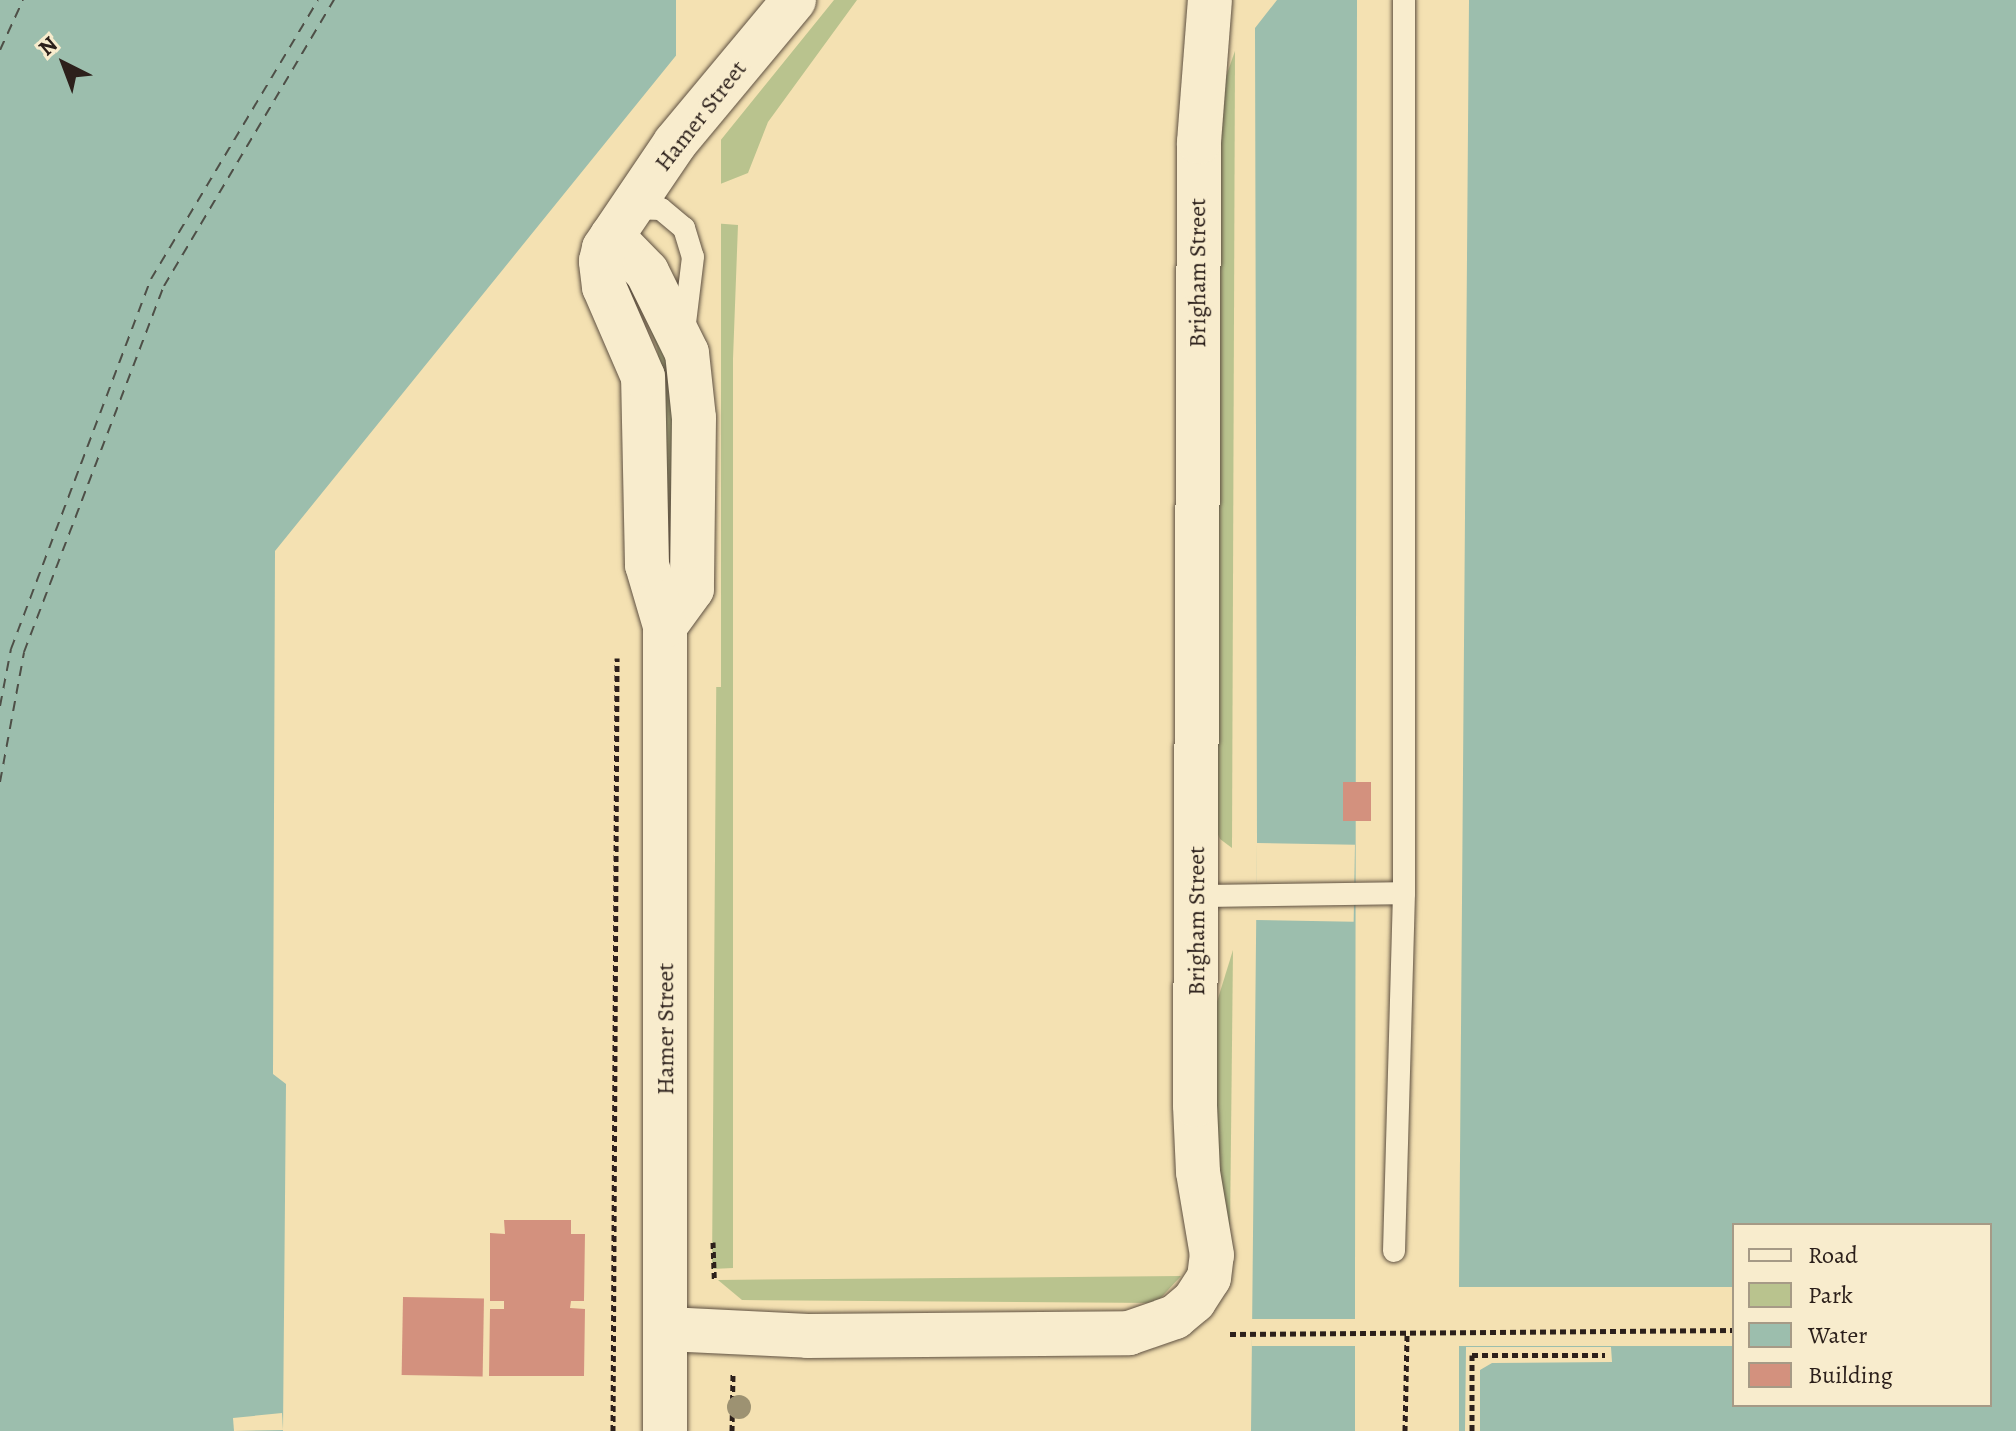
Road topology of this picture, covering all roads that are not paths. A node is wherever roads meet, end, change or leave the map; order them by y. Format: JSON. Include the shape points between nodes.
{"nodes":[{"id":1,"x":794,"y":0,"type":"edge"},
{"id":2,"x":1210,"y":0,"type":"edge"},
{"id":3,"x":1404,"y":0,"type":"edge"},
{"id":4,"x":622,"y":222,"type":"junction"},
{"id":5,"x":687,"y":353,"type":"junction"},
{"id":6,"x":665,"y":626,"type":"junction"},
{"id":7,"x":1404,"y":893,"type":"junction"},
{"id":8,"x":1198,"y":896,"type":"junction"},
{"id":9,"x":1394,"y":1251,"type":"dead end"},
{"id":10,"x":667,"y":1329,"type":"junction"},
{"id":11,"x":665,"y":1431,"type":"edge"}],
"edges":[{"from":1,"to":4,"type":"street","name":"Hamer Street","via":[[675,143]]},
{"from":2,"to":8,"type":"street","name":"Brigham Street","via":[[1199,142]]},
{"from":3,"to":7,"type":"lane"},
{"from":4,"to":5,"type":"street"},
{"from":4,"to":5,"type":"lane","via":[[661,209],[674,216],[690,242]]},
{"from":4,"to":6,"type":"street","name":"Hamer Street","via":[[604,248],[601,273],[643,377],[647,565]]},
{"from":5,"to":6,"type":"street","via":[[694,418],[692,589]]},
{"from":6,"to":10,"type":"street","name":"Hamer Street"},
{"from":7,"to":8,"type":"lane"},
{"from":7,"to":9,"type":"lane"},
{"from":8,"to":10,"type":"street","name":"Brigham Street","via":[[1196,1141],[1212,1255],[1209,1278],[1194,1301],[1164,1324],[1129,1333],[808,1336]]},
{"from":10,"to":11,"type":"street","name":"Hamer Street"}]}
